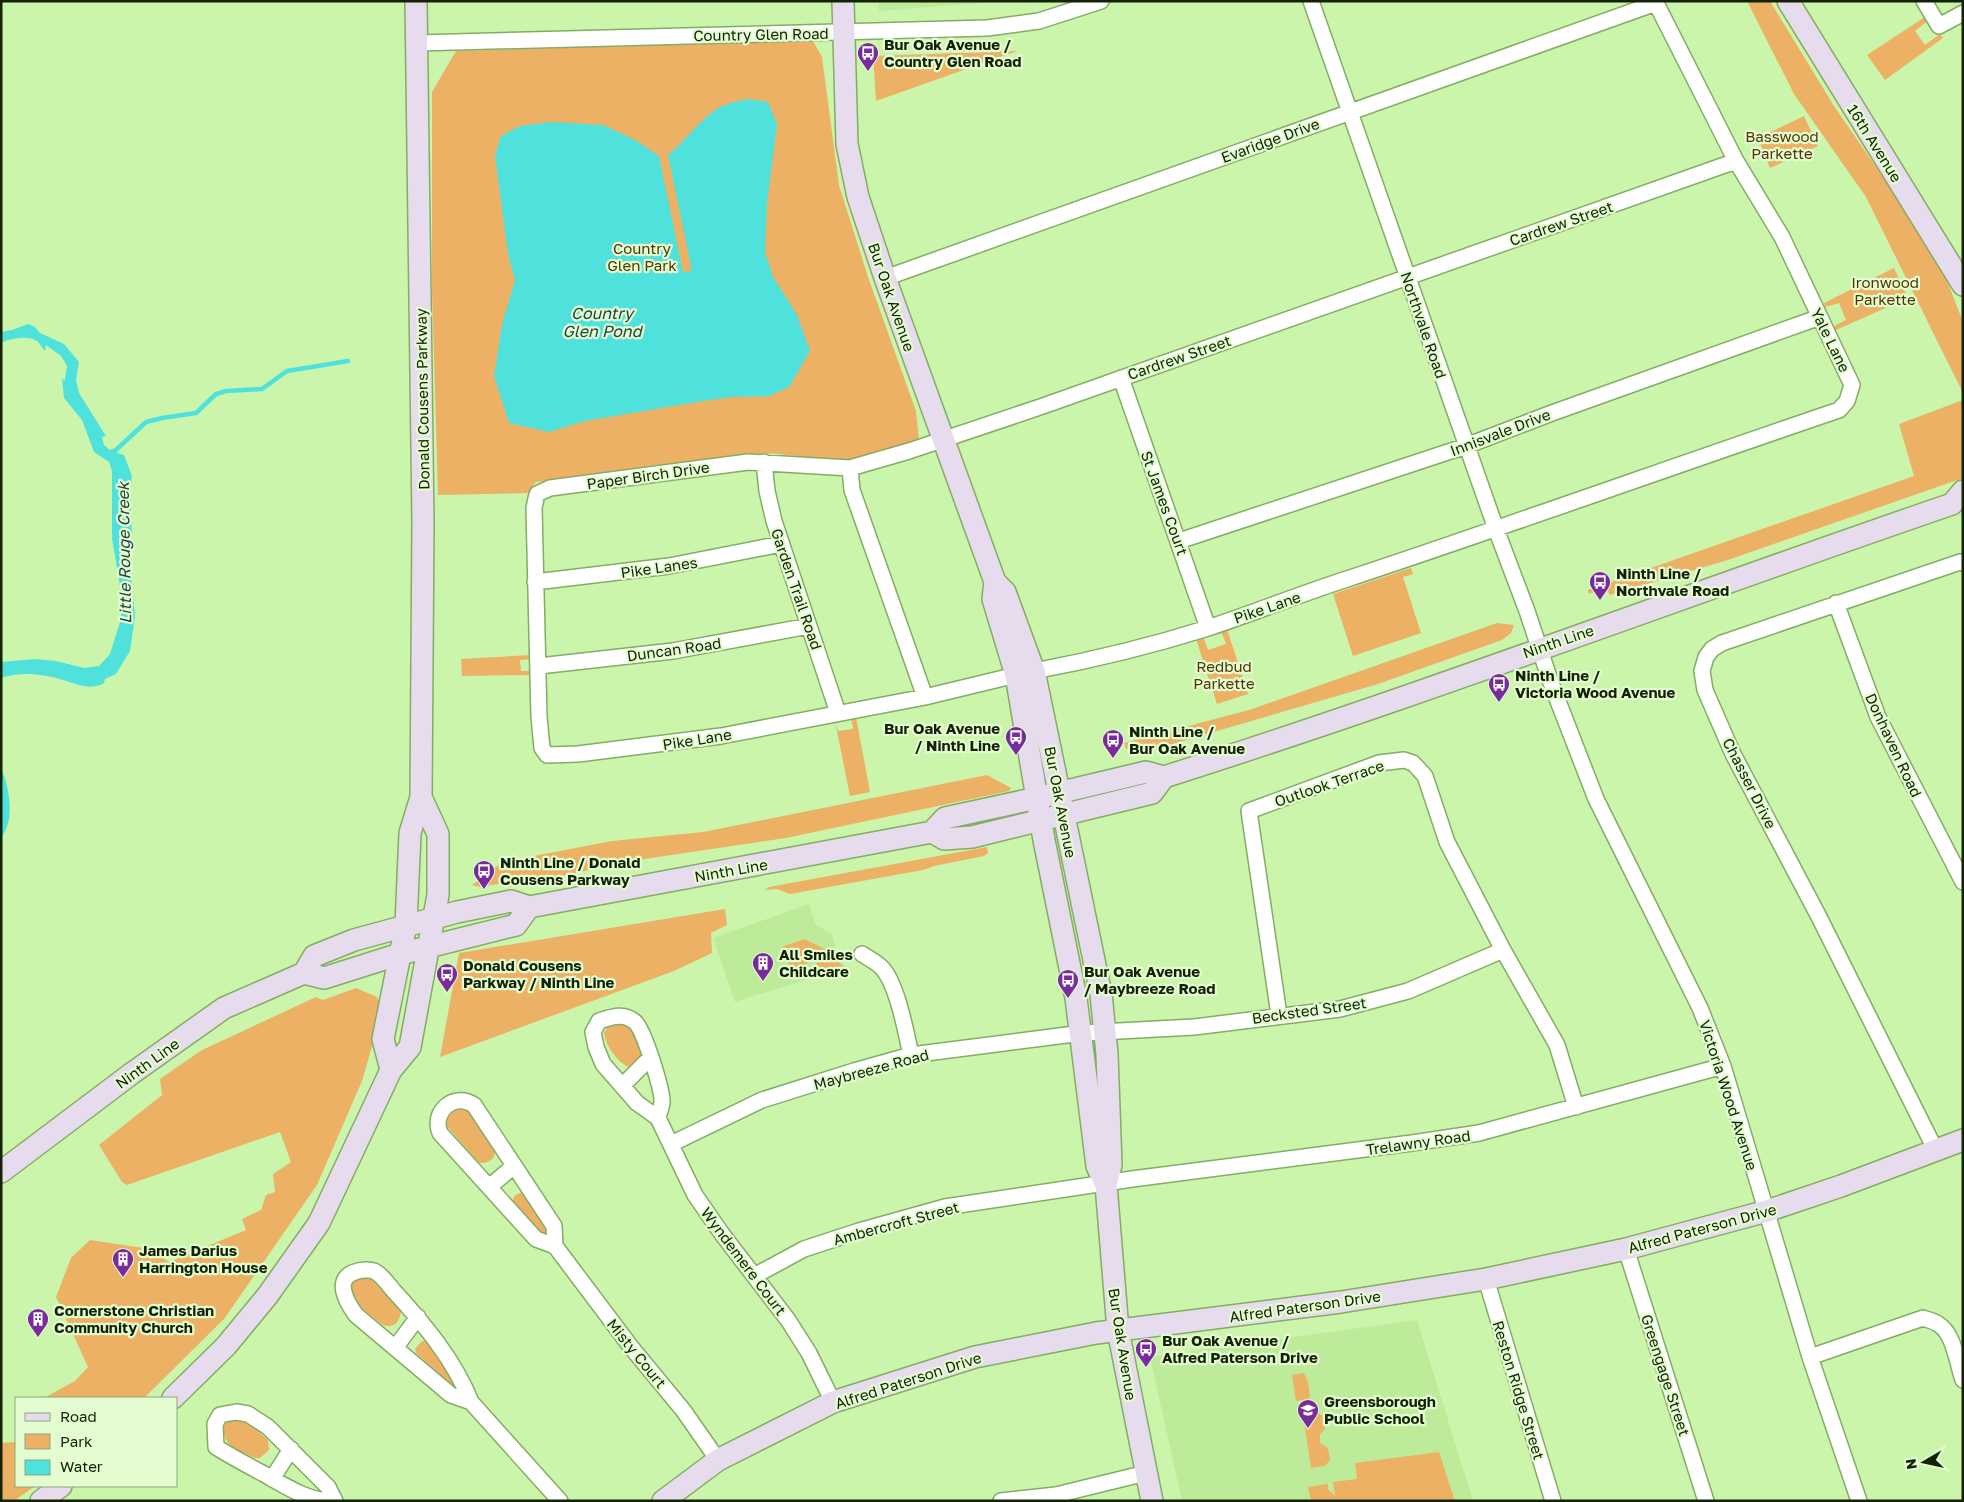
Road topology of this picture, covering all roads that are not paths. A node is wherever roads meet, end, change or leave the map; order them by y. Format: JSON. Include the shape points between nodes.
{"nodes":[{"id":1,"x":416,"y":1,"type":"edge"},
{"id":2,"x":843,"y":1,"type":"edge"},
{"id":3,"x":1101,"y":1,"type":"edge"},
{"id":4,"x":1311,"y":1,"type":"edge"},
{"id":5,"x":1788,"y":1,"type":"edge"},
{"id":6,"x":1924,"y":1,"type":"edge"},
{"id":7,"x":1655,"y":2,"type":"edge"},
{"id":8,"x":1963,"y":14,"type":"edge"},
{"id":9,"x":843,"y":32,"type":"junction"},
{"id":10,"x":418,"y":43,"type":"junction"},
{"id":11,"x":1349,"y":112,"type":"junction"},
{"id":12,"x":1736,"y":161,"type":"junction"},
{"id":13,"x":1407,"y":277,"type":"junction"},
{"id":14,"x":885,"y":278,"type":"junction"},
{"id":15,"x":1963,"y":284,"type":"edge"},
{"id":16,"x":1820,"y":317,"type":"junction"},
{"id":17,"x":1121,"y":378,"type":"junction"},
{"id":18,"x":942,"y":440,"type":"junction"},
{"id":19,"x":1466,"y":446,"type":"junction"},
{"id":20,"x":764,"y":462,"type":"junction"},
{"id":21,"x":850,"y":468,"type":"junction"},
{"id":22,"x":1959,"y":501,"type":"edge"},
{"id":23,"x":1496,"y":529,"type":"junction"},
{"id":24,"x":1179,"y":541,"type":"junction"},
{"id":25,"x":781,"y":544,"type":"junction"},
{"id":26,"x":1963,"y":563,"type":"edge"},
{"id":27,"x":535,"y":582,"type":"junction"},
{"id":28,"x":1836,"y":603,"type":"junction"},
{"id":29,"x":809,"y":626,"type":"junction"},
{"id":30,"x":1208,"y":628,"type":"junction"},
{"id":31,"x":1540,"y":648,"type":"junction"},
{"id":32,"x":539,"y":666,"type":"junction"},
{"id":33,"x":1025,"y":673,"type":"junction"},
{"id":34,"x":925,"y":697,"type":"junction"},
{"id":35,"x":838,"y":713,"type":"junction"},
{"id":36,"x":1164,"y":777,"type":"junction"},
{"id":37,"x":1060,"y":793,"type":"junction"},
{"id":38,"x":421,"y":798,"type":"junction"},
{"id":39,"x":1038,"y":798,"type":"junction"},
{"id":40,"x":1064,"y":816,"type":"junction"},
{"id":41,"x":1042,"y":822,"type":"junction"},
{"id":42,"x":932,"y":832,"type":"junction"},
{"id":43,"x":1963,"y":882,"type":"edge"},
{"id":44,"x":529,"y":907,"type":"junction"},
{"id":45,"x":434,"y":918,"type":"junction"},
{"id":46,"x":406,"y":925,"type":"junction"},
{"id":47,"x":429,"y":946,"type":"junction"},
{"id":48,"x":1503,"y":950,"type":"junction"},
{"id":49,"x":400,"y":954,"type":"junction"},
{"id":50,"x":862,"y":954,"type":"dead end"},
{"id":51,"x":304,"y":972,"type":"junction"},
{"id":52,"x":1279,"y":1015,"type":"junction"},
{"id":53,"x":1106,"y":1031,"type":"junction"},
{"id":54,"x":1082,"y":1033,"type":"junction"},
{"id":55,"x":911,"y":1055,"type":"junction"},
{"id":56,"x":650,"y":1058,"type":"junction"},
{"id":57,"x":1723,"y":1066,"type":"junction"},
{"id":58,"x":391,"y":1070,"type":"junction"},
{"id":59,"x":622,"y":1086,"type":"junction"},
{"id":60,"x":1576,"y":1107,"type":"junction"},
{"id":61,"x":658,"y":1118,"type":"junction"},
{"id":62,"x":1963,"y":1140,"type":"edge"},
{"id":63,"x":671,"y":1144,"type":"junction"},
{"id":64,"x":1936,"y":1151,"type":"junction"},
{"id":65,"x":514,"y":1166,"type":"junction"},
{"id":66,"x":1,"y":1172,"type":"edge"},
{"id":67,"x":1106,"y":1184,"type":"junction"},
{"id":68,"x":489,"y":1188,"type":"junction"},
{"id":69,"x":1767,"y":1211,"type":"junction"},
{"id":70,"x":555,"y":1246,"type":"junction"},
{"id":71,"x":1626,"y":1249,"type":"junction"},
{"id":72,"x":754,"y":1276,"type":"junction"},
{"id":73,"x":1486,"y":1279,"type":"junction"},
{"id":74,"x":418,"y":1317,"type":"junction"},
{"id":75,"x":1118,"y":1330,"type":"junction"},
{"id":76,"x":395,"y":1348,"type":"junction"},
{"id":77,"x":1810,"y":1357,"type":"junction"},
{"id":78,"x":1963,"y":1380,"type":"edge"},
{"id":79,"x":174,"y":1397,"type":"edge"},
{"id":80,"x":471,"y":1402,"type":"junction"},
{"id":81,"x":833,"y":1402,"type":"junction"},
{"id":82,"x":291,"y":1449,"type":"junction"},
{"id":83,"x":718,"y":1460,"type":"junction"},
{"id":84,"x":1146,"y":1472,"type":"junction"},
{"id":85,"x":272,"y":1479,"type":"junction"},
{"id":86,"x":60,"y":1487,"type":"edge"},
{"id":87,"x":41,"y":1501,"type":"edge"},
{"id":88,"x":328,"y":1501,"type":"edge"},
{"id":89,"x":335,"y":1501,"type":"edge"},
{"id":90,"x":560,"y":1501,"type":"edge"},
{"id":91,"x":663,"y":1501,"type":"edge"},
{"id":92,"x":1002,"y":1501,"type":"edge"},
{"id":93,"x":1152,"y":1501,"type":"edge"},
{"id":94,"x":1553,"y":1501,"type":"edge"},
{"id":95,"x":1706,"y":1501,"type":"edge"},
{"id":96,"x":1859,"y":1501,"type":"edge"}],
"edges":[{"from":1,"to":10,"type":"main road","name":"Donald Cousens Parkway"},
{"from":2,"to":9,"type":"main road","name":"Bur Oak Avenue"},
{"from":3,"to":9,"type":"street","name":"Country Glen Road","via":[[1039,21],[1008,26]]},
{"from":4,"to":11,"type":"street","name":"Northvale Road"},
{"from":5,"to":15,"type":"main road","name":"16th Avenue"},
{"from":6,"to":8,"type":"street","via":[[1939,26]]},
{"from":7,"to":11,"type":"street","name":"Evaridge Drive"},
{"from":7,"to":12,"type":"street","name":"Yale Lane"},
{"from":9,"to":10,"type":"street","name":"Country Glen Road"},
{"from":9,"to":14,"type":"main road","name":"Bur Oak Avenue","via":[[847,144],[858,197]]},
{"from":10,"to":38,"type":"main road","name":"Donald Cousens Parkway","via":[[423,513]]},
{"from":11,"to":13,"type":"street","name":"Northvale Road"},
{"from":11,"to":14,"type":"street","name":"Evaridge Drive"},
{"from":12,"to":13,"type":"street","name":"Cardrew Street"},
{"from":12,"to":16,"type":"street","name":"Yale Lane","via":[[1782,237]]},
{"from":13,"to":17,"type":"street","name":"Cardrew Street"},
{"from":13,"to":19,"type":"street","name":"Northvale Road"},
{"from":14,"to":18,"type":"main road","name":"Bur Oak Avenue"},
{"from":16,"to":19,"type":"street","name":"Innisvale Drive"},
{"from":16,"to":23,"type":"street","name":"Yale Lane","via":[[1852,385],[1847,401],[1839,410]]},
{"from":17,"to":18,"type":"street","name":"Cardrew Street"},
{"from":17,"to":24,"type":"street","name":"St James Court"},
{"from":18,"to":21,"type":"street","name":"Cardrew Street"},
{"from":18,"to":33,"type":"main road","name":"Bur Oak Avenue","via":[[995,582],[993,599]]},
{"from":19,"to":23,"type":"street","name":"Northvale Road"},
{"from":19,"to":24,"type":"street","name":"Innisvale Drive"},
{"from":20,"to":21,"type":"street","name":"Paper Birch Drive"},
{"from":20,"to":25,"type":"street","name":"Garden Trail Road","via":[[768,500]]},
{"from":20,"to":27,"type":"street","name":"Paper Birch Drive","via":[[540,491],[534,502]]},
{"from":21,"to":34,"type":"street","via":[[852,490]]},
{"from":22,"to":31,"type":"main road","name":"Ninth Line"},
{"from":23,"to":30,"type":"street","name":"Pike Lane"},
{"from":23,"to":31,"type":"street","name":"Northvale Road"},
{"from":24,"to":30,"type":"street","name":"St James Court"},
{"from":25,"to":27,"type":"street","name":"Pike Lanes","via":[[669,566]]},
{"from":25,"to":29,"type":"street","name":"Garden Trail Road"},
{"from":26,"to":28,"type":"street","name":"Chasser Drive"},
{"from":27,"to":32,"type":"street","name":"Pike Lane"},
{"from":28,"to":43,"type":"street","name":"Donhaven Road","via":[[1878,717]]},
{"from":28,"to":64,"type":"street","name":"Chasser Drive","via":[[1712,649],[1702,671],[1705,690],[1733,754]]},
{"from":29,"to":32,"type":"street","name":"Duncan Road","via":[[673,651]]},
{"from":29,"to":35,"type":"street","name":"Garden Trail Road"},
{"from":30,"to":33,"type":"street","name":"Pike Lane","via":[[1096,659]]},
{"from":31,"to":36,"type":"main road","name":"Ninth Line","via":[[1290,737]]},
{"from":31,"to":57,"type":"street","name":"Victoria Wood Avenue","via":[[1596,799],[1700,1008]]},
{"from":32,"to":35,"type":"street","name":"Pike Lane","via":[[541,743],[544,753],[550,756],[694,740]]},
{"from":33,"to":34,"type":"street","name":"Pike Lane"},
{"from":33,"to":37,"type":"main road","name":"Bur Oak Avenue"},
{"from":33,"to":39,"type":"main road","name":"Bur Oak Avenue"},
{"from":34,"to":35,"type":"street","name":"Pike Lane"},
{"from":36,"to":37,"type":"main road","name":"Ninth Line","via":[[1146,772]]},
{"from":36,"to":40,"type":"main road","name":"Ninth Line","via":[[1152,794]]},
{"from":37,"to":39,"type":"main road","name":"Ninth Line"},
{"from":37,"to":40,"type":"main road","name":"Bur Oak Avenue"},
{"from":38,"to":45,"type":"main road","name":"Donald Cousens Parkway","via":[[438,834],[438,895]]},
{"from":38,"to":46,"type":"main road","name":"Donald Cousens Parkway","via":[[410,833]]},
{"from":39,"to":41,"type":"main road","name":"Bur Oak Avenue"},
{"from":39,"to":42,"type":"main road","name":"Ninth Line","via":[[945,818]]},
{"from":40,"to":41,"type":"main road","name":"Ninth Line"},
{"from":40,"to":53,"type":"main road","name":"Bur Oak Avenue"},
{"from":41,"to":42,"type":"main road","name":"Ninth Line","via":[[972,838],[944,839]]},
{"from":41,"to":54,"type":"main road","name":"Bur Oak Avenue"},
{"from":42,"to":44,"type":"main road","name":"Ninth Line"},
{"from":44,"to":45,"type":"main road","name":"Ninth Line","via":[[511,901]]},
{"from":44,"to":47,"type":"main road","via":[[516,925]]},
{"from":45,"to":46,"type":"main road","name":"Ninth Line"},
{"from":45,"to":47,"type":"main road","name":"Donald Cousens Parkway"},
{"from":46,"to":49,"type":"main road","name":"Donald Cousens Parkway"},
{"from":46,"to":51,"type":"main road","name":"Ninth Line","via":[[314,956]]},
{"from":47,"to":49,"type":"main road"},
{"from":47,"to":58,"type":"main road","name":"Donald Cousens Parkway","via":[[410,1047]]},
{"from":48,"to":52,"type":"street","name":"Becksted Street","via":[[1408,991],[1340,1009]]},
{"from":48,"to":52,"type":"street","name":"Outlook Terrace","via":[[1447,842],[1425,776],[1414,763],[1404,760],[1379,764],[1249,811]]},
{"from":48,"to":60,"type":"street","name":"Outlook Terrace","via":[[1557,1045]]},
{"from":49,"to":51,"type":"main road","via":[[324,978]]},
{"from":49,"to":58,"type":"main road","name":"Donald Cousens Parkway","via":[[382,1040]]},
{"from":50,"to":55,"type":"street","via":[[887,974],[899,1004]]},
{"from":51,"to":66,"type":"main road","name":"Ninth Line","via":[[224,1008]]},
{"from":52,"to":53,"type":"street","name":"Becksted Street","via":[[1194,1027]]},
{"from":53,"to":54,"type":"street"},
{"from":53,"to":67,"type":"main road","name":"Bur Oak Avenue","via":[[1111,1165]]},
{"from":54,"to":55,"type":"street","name":"Maybreeze Road"},
{"from":54,"to":67,"type":"main road","name":"Bur Oak Avenue","via":[[1097,1166]]},
{"from":55,"to":63,"type":"street","name":"Maybreeze Road","via":[[762,1100]]},
{"from":56,"to":59,"type":"street"},
{"from":56,"to":59,"type":"street","name":"Wyndemere Court","via":[[635,1022],[623,1016],[599,1022],[593,1032],[596,1047],[603,1064]]},
{"from":56,"to":61,"type":"street","name":"Wyndemere Court","via":[[659,1082],[662,1103]]},
{"from":57,"to":60,"type":"street","name":"Trelawny Road"},
{"from":57,"to":69,"type":"street","name":"Victoria Wood Avenue"},
{"from":58,"to":79,"type":"main road","name":"Donald Cousens Parkway","via":[[318,1224],[226,1346]]},
{"from":59,"to":61,"type":"street","name":"Wyndemere Court","via":[[637,1103]]},
{"from":60,"to":67,"type":"street","name":"Trelawny Road","via":[[1469,1134]]},
{"from":61,"to":63,"type":"street","name":"Wyndemere Court"},
{"from":62,"to":64,"type":"main road","name":"Alfred Paterson Drive"},
{"from":63,"to":72,"type":"street","name":"Wyndemere Court","via":[[695,1195]]},
{"from":64,"to":69,"type":"main road","name":"Alfred Paterson Drive"},
{"from":65,"to":68,"type":"street"},
{"from":65,"to":68,"type":"street","name":"Misty Court","via":[[474,1105],[459,1100],[445,1106],[437,1123],[440,1132]]},
{"from":65,"to":70,"type":"street","name":"Misty Court","via":[[554,1226]]},
{"from":67,"to":72,"type":"street","name":"Ambercroft Street","via":[[945,1207],[909,1216],[804,1249]]},
{"from":67,"to":75,"type":"main road","name":"Bur Oak Avenue"},
{"from":68,"to":70,"type":"street","name":"Misty Court","via":[[536,1239]]},
{"from":69,"to":71,"type":"main road","name":"Alfred Paterson Drive"},
{"from":69,"to":77,"type":"street","name":"Victoria Wood Avenue"},
{"from":70,"to":83,"type":"street","name":"Misty Court"},
{"from":71,"to":73,"type":"main road","name":"Alfred Paterson Drive"},
{"from":71,"to":95,"type":"street","name":"Greengage Street"},
{"from":72,"to":81,"type":"street","name":"Wyndemere Court","via":[[809,1353]]},
{"from":73,"to":75,"type":"main road","name":"Alfred Paterson Drive","via":[[1340,1302]]},
{"from":73,"to":94,"type":"street","name":"Reston Ridge Street"},
{"from":74,"to":76,"type":"street"},
{"from":74,"to":76,"type":"street","via":[[374,1271],[360,1270],[344,1281],[342,1288],[347,1304]]},
{"from":74,"to":80,"type":"street","via":[[463,1383]]},
{"from":75,"to":81,"type":"main road","name":"Alfred Paterson Drive","via":[[975,1357]]},
{"from":75,"to":84,"type":"main road","name":"Bur Oak Avenue"},
{"from":76,"to":80,"type":"street","via":[[451,1395]]},
{"from":77,"to":78,"type":"street","via":[[1924,1318],[1946,1331]]},
{"from":77,"to":96,"type":"street","name":"Victoria Wood Avenue"},
{"from":80,"to":90,"type":"street"},
{"from":81,"to":83,"type":"main road","name":"Alfred Paterson Drive"},
{"from":82,"to":85,"type":"street"},
{"from":82,"to":85,"type":"street","via":[[268,1427],[248,1414],[220,1415],[215,1424],[216,1447]]},
{"from":82,"to":89,"type":"street","via":[[328,1487]]},
{"from":83,"to":91,"type":"main road","name":"Alfred Paterson Drive"},
{"from":84,"to":92,"type":"street","via":[[1056,1495]]},
{"from":84,"to":93,"type":"main road","name":"Bur Oak Avenue"},
{"from":85,"to":88,"type":"street","via":[[307,1496]]},
{"from":86,"to":87,"type":"main road"}]}
